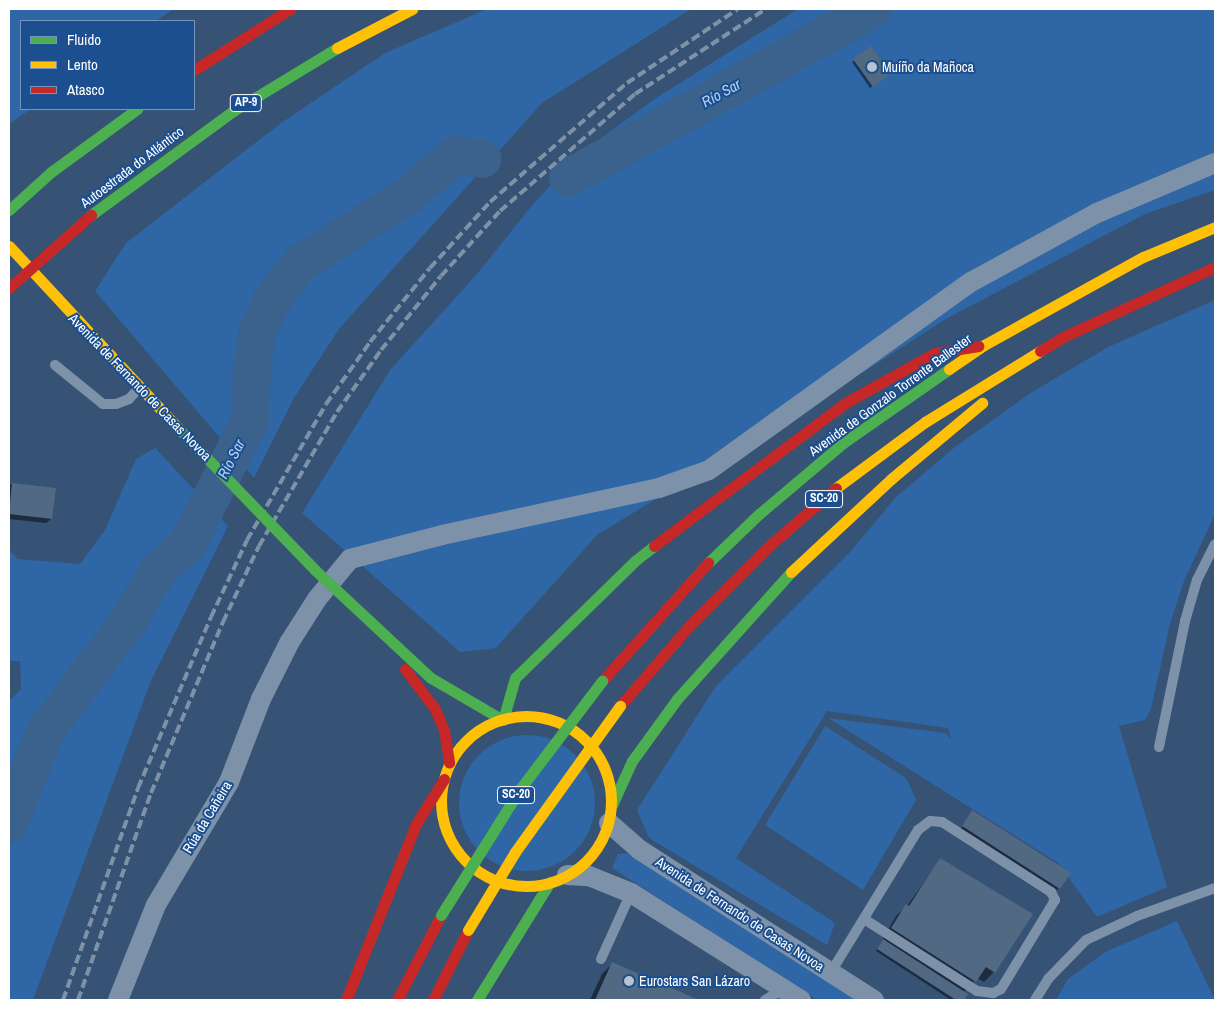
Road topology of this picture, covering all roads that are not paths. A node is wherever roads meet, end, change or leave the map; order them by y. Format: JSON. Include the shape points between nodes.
{"nodes":[{"id":1,"x":290,"y":9,"type":"edge"},
{"id":2,"x":412,"y":9,"type":"edge"},
{"id":3,"x":195,"y":69,"type":"edge"},
{"id":4,"x":137,"y":110,"type":"edge"},
{"id":5,"x":1215,"y":162,"type":"edge"},
{"id":6,"x":9,"y":210,"type":"edge"},
{"id":7,"x":1215,"y":227,"type":"edge"},
{"id":8,"x":9,"y":246,"type":"edge"},
{"id":9,"x":1215,"y":267,"type":"edge"},
{"id":10,"x":9,"y":288,"type":"edge"},
{"id":11,"x":1065,"y":336,"type":"junction"},
{"id":12,"x":984,"y":345,"type":"junction"},
{"id":13,"x":55,"y":365,"type":"dead end"},
{"id":14,"x":139,"y":388,"type":"junction"},
{"id":15,"x":1215,"y":544,"type":"edge"},
{"id":16,"x":329,"y":584,"type":"junction"},
{"id":17,"x":380,"y":634,"type":"junction"},
{"id":18,"x":503,"y":720,"type":"junction"},
{"id":19,"x":1159,"y":747,"type":"dead end"},
{"id":20,"x":450,"y":763,"type":"junction"},
{"id":21,"x":444,"y":779,"type":"junction"},
{"id":22,"x":610,"y":814,"type":"junction"},
{"id":23,"x":558,"y":879,"type":"junction"},
{"id":24,"x":1215,"y":888,"type":"edge"},
{"id":25,"x":631,"y":893,"type":"junction"},
{"id":26,"x":864,"y":919,"type":"junction"},
{"id":27,"x":601,"y":959,"type":"dead end"},
{"id":28,"x":831,"y":972,"type":"junction"},
{"id":29,"x":780,"y":994,"type":"edge"},
{"id":30,"x":118,"y":1000,"type":"edge"},
{"id":31,"x":346,"y":1000,"type":"edge"},
{"id":32,"x":397,"y":1000,"type":"edge"},
{"id":33,"x":433,"y":1000,"type":"edge"},
{"id":34,"x":477,"y":1000,"type":"edge"},
{"id":35,"x":765,"y":1000,"type":"edge"},
{"id":36,"x":800,"y":1000,"type":"edge"},
{"id":37,"x":874,"y":1000,"type":"edge"},
{"id":38,"x":1035,"y":1000,"type":"edge"}],
"edges":[{"from":1,"to":3,"type":"main road"},
{"from":2,"to":10,"type":"main road","name":"Autoestrada do Atlántico","number":"AP-9","bridge":true,"via":[[358,35],[233,111],[91,215]]},
{"from":4,"to":6,"type":"main road","via":[[51,172]]},
{"from":5,"to":16,"type":"street","name":"Rúa da Cañeira","via":[[1097,213],[971,282],[709,470],[659,488],[350,559]]},
{"from":7,"to":12,"type":"main road","name":"Avenida de Gonzalo Torrente Ballester","number":"SC-20","via":[[1143,257]]},
{"from":8,"to":14,"type":"main road","name":"Avenida de Fernando de Casas Novoa"},
{"from":9,"to":11,"type":"main road","number":"SC-20"},
{"from":11,"to":22,"type":"main road","via":[[891,479],[771,591],[677,699],[632,761]]},
{"from":11,"to":33,"type":"main road","number":"SC-20","bridge":true,"via":[[925,422],[847,479],[770,545],[689,626],[620,706],[515,852],[468,930]]},
{"from":12,"to":18,"type":"main road","via":[[935,353],[845,403],[651,549],[515,678]]},
{"from":12,"to":32,"type":"main road","name":"Avenida de Gonzalo Torrente Ballester","number":"SC-20","bridge":true,"via":[[843,443],[759,514],[689,582],[602,681],[520,789],[441,915]]},
{"from":13,"to":14,"type":"lane","via":[[103,404],[129,399]]},
{"from":14,"to":16,"type":"main road","name":"Avenida de Fernando de Casas Novoa","bridge":true},
{"from":15,"to":19,"type":"lane","via":[[1197,580],[1185,621]]},
{"from":16,"to":17,"type":"main road","name":"Avenida de Fernando de Casas Novoa"},
{"from":16,"to":30,"type":"street","name":"Rúa da Cañeira","via":[[289,643],[261,699],[229,782],[156,905]]},
{"from":17,"to":18,"type":"main road","name":"Avenida de Fernando de Casas Novoa","via":[[448,690]]},
{"from":17,"to":20,"type":"main road","name":"Avenida de Fernando de Casas Novoa","via":[[435,709],[444,730]]},
{"from":18,"to":20,"type":"main road","via":[[476,732]]},
{"from":18,"to":22,"type":"main road","via":[[522,715],[551,719],[576,731],[596,751],[605,768]]},
{"from":20,"to":21,"type":"main road"},
{"from":21,"to":23,"type":"main road","via":[[441,804],[446,830],[458,852],[476,870],[499,881],[524,885]]},
{"from":21,"to":31,"type":"main road","via":[[416,824]]},
{"from":22,"to":23,"type":"main road","via":[[600,844],[586,862]]},
{"from":22,"to":28,"type":"street","name":"Avenida de Fernando de Casas Novoa","via":[[640,850]]},
{"from":23,"to":25,"type":"street","via":[[589,876]]},
{"from":23,"to":34,"type":"main road"},
{"from":24,"to":38,"type":"lane","via":[[1137,916],[1086,940],[1048,979]]},
{"from":25,"to":27,"type":"lane"},
{"from":25,"to":29,"type":"street"},
{"from":26,"to":26,"type":"lane","via":[[918,830],[930,821],[951,827],[1052,892],[1055,900],[1001,989],[993,993],[977,991]]},
{"from":26,"to":28,"type":"lane"},
{"from":28,"to":37,"type":"street","name":"Avenida de Fernando de Casas Novoa"},
{"from":29,"to":35,"type":"lane"},
{"from":29,"to":36,"type":"street"}]}
